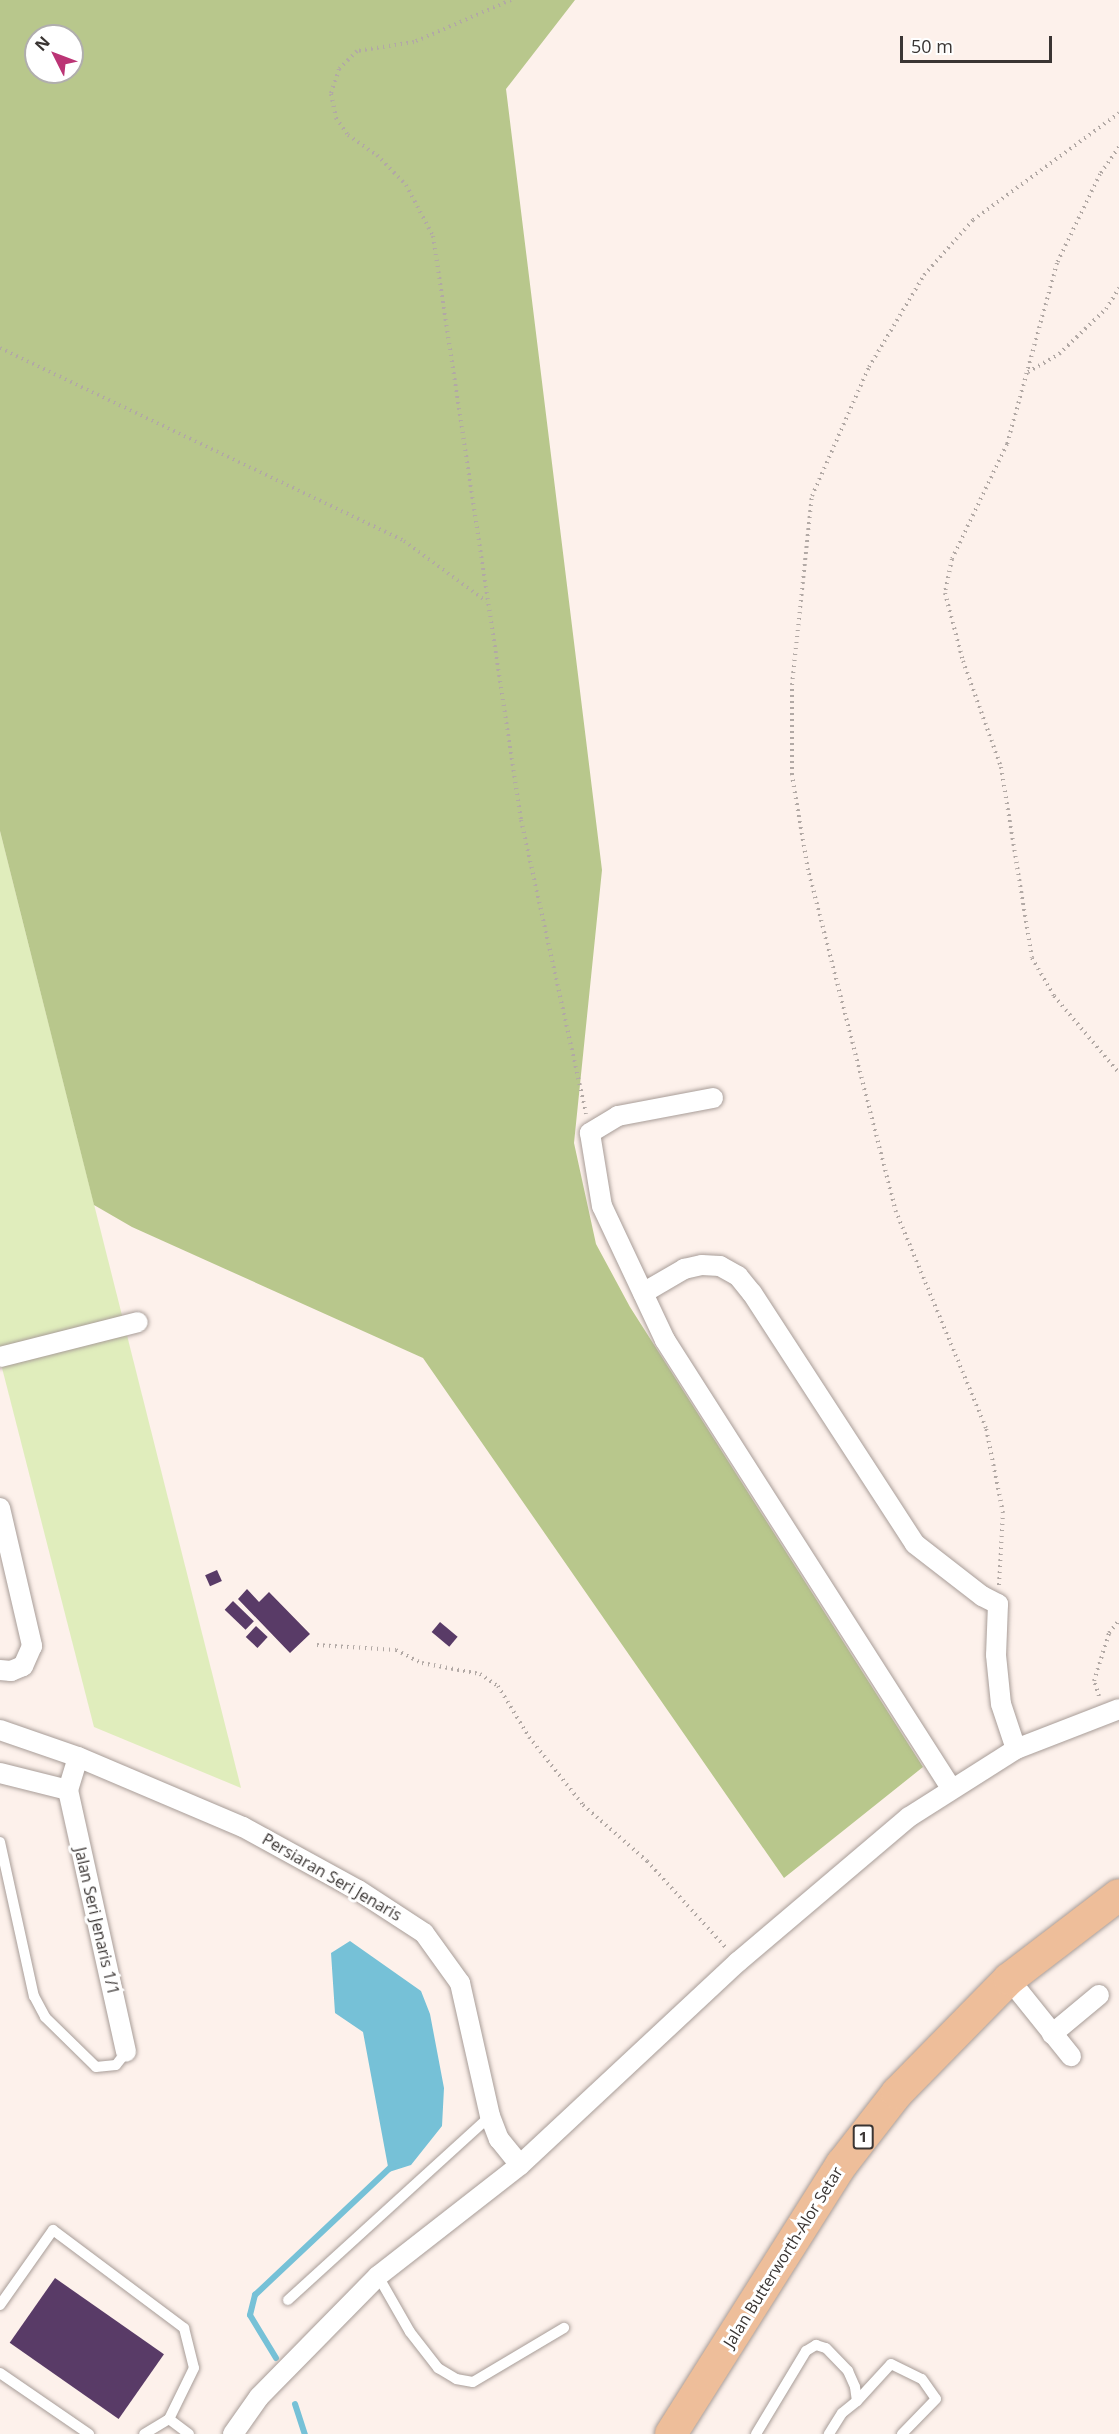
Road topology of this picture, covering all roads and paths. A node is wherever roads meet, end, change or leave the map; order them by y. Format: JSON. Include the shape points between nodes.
{"nodes":[{"id":1,"x":511,"y":0,"type":"edge"},
{"id":2,"x":1119,"y":113,"type":"edge"},
{"id":3,"x":1119,"y":147,"type":"edge"},
{"id":4,"x":1119,"y":288,"type":"edge"},
{"id":5,"x":0,"y":348,"type":"edge"},
{"id":6,"x":1027,"y":372,"type":"junction"},
{"id":7,"x":486,"y":602,"type":"junction"},
{"id":8,"x":1119,"y":1073,"type":"edge"},
{"id":9,"x":713,"y":1098,"type":"dead end"},
{"id":10,"x":590,"y":1133,"type":"junction"},
{"id":11,"x":643,"y":1293,"type":"junction"},
{"id":12,"x":138,"y":1322,"type":"dead end"},
{"id":13,"x":0,"y":1357,"type":"edge"},
{"id":14,"x":0,"y":1508,"type":"edge"},
{"id":15,"x":998,"y":1604,"type":"junction"},
{"id":16,"x":1119,"y":1620,"type":"edge"},
{"id":17,"x":317,"y":1645,"type":"dead end"},
{"id":18,"x":0,"y":1670,"type":"edge"},
{"id":19,"x":1112,"y":1712,"type":"edge"},
{"id":20,"x":0,"y":1730,"type":"edge"},
{"id":21,"x":1016,"y":1749,"type":"junction"},
{"id":22,"x":78,"y":1757,"type":"junction"},
{"id":23,"x":0,"y":1773,"type":"edge"},
{"id":24,"x":951,"y":1788,"type":"junction"},
{"id":25,"x":68,"y":1791,"type":"junction"},
{"id":26,"x":0,"y":1842,"type":"edge"},
{"id":27,"x":1119,"y":1895,"type":"edge"},
{"id":28,"x":738,"y":1962,"type":"junction"},
{"id":29,"x":1009,"y":1979,"type":"junction"},
{"id":30,"x":1099,"y":1995,"type":"dead end"},
{"id":31,"x":1052,"y":2034,"type":"junction"},
{"id":32,"x":126,"y":2052,"type":"joint"},
{"id":33,"x":1071,"y":2056,"type":"dead end"},
{"id":34,"x":490,"y":2116,"type":"junction"},
{"id":35,"x":520,"y":2165,"type":"junction"},
{"id":36,"x":378,"y":2276,"type":"junction"},
{"id":37,"x":288,"y":2300,"type":"dead end"},
{"id":38,"x":0,"y":2304,"type":"edge"},
{"id":39,"x":564,"y":2328,"type":"dead end"},
{"id":40,"x":0,"y":2373,"type":"edge"},
{"id":41,"x":857,"y":2401,"type":"junction"},
{"id":42,"x":169,"y":2419,"type":"junction"},
{"id":43,"x":89,"y":2434,"type":"edge"},
{"id":44,"x":144,"y":2434,"type":"edge"},
{"id":45,"x":189,"y":2434,"type":"edge"},
{"id":46,"x":233,"y":2434,"type":"edge"},
{"id":47,"x":671,"y":2434,"type":"edge"},
{"id":48,"x":756,"y":2434,"type":"edge"},
{"id":49,"x":829,"y":2434,"type":"edge"},
{"id":50,"x":902,"y":2434,"type":"edge"}],
"edges":[{"from":1,"to":7,"type":"path","via":[[414,42],[357,51],[339,69],[331,94],[336,118],[348,135],[377,156],[406,185],[433,236]]},
{"from":2,"to":15,"type":"path","via":[[973,220],[924,275],[869,367],[812,496],[792,686],[792,775],[808,870],[890,1189],[986,1428],[1003,1514]]},
{"from":3,"to":6,"type":"path","via":[[1100,174],[1057,263]]},
{"from":4,"to":6,"type":"path","via":[[1106,309],[1059,354]]},
{"from":5,"to":7,"type":"path","via":[[404,541]]},
{"from":6,"to":8,"type":"path","via":[[1007,444],[952,559],[945,593],[963,661],[1001,767],[1032,958],[1054,996]]},
{"from":7,"to":10,"type":"path","via":[[521,820]]},
{"from":9,"to":10,"type":"street","via":[[618,1116]]},
{"from":10,"to":11,"type":"street","via":[[602,1206]]},
{"from":11,"to":15,"type":"street","via":[[684,1269],[702,1265],[720,1266],[738,1276],[915,1544]]},
{"from":11,"to":24,"type":"street","via":[[683,1369]]},
{"from":12,"to":13,"type":"street"},
{"from":14,"to":18,"type":"street","via":[[32,1646],[23,1666]]},
{"from":15,"to":21,"type":"street","via":[[996,1655],[1001,1704]]},
{"from":16,"to":19,"type":"path","via":[[1109,1633],[1094,1681]]},
{"from":17,"to":28,"type":"path","via":[[396,1650],[422,1662],[480,1674],[498,1686],[530,1737],[583,1805],[647,1861]]},
{"from":19,"to":21,"type":"street"},
{"from":20,"to":22,"type":"street","name":"Persiaran Seri Jenaris"},
{"from":21,"to":24,"type":"street"},
{"from":22,"to":25,"type":"street"},
{"from":22,"to":34,"type":"street","name":"Persiaran Seri Jenaris","via":[[243,1827],[321,1869],[424,1933],[460,1983]]},
{"from":23,"to":25,"type":"street"},
{"from":24,"to":28,"type":"street","via":[[909,1817]]},
{"from":25,"to":32,"type":"street","name":"Jalan Seri Jenaris 1/1"},
{"from":26,"to":32,"type":"lane","via":[[38,2007],[96,2067],[116,2065]]},
{"from":27,"to":29,"type":"main road","name":"Jalan Butterworth-Alor Setar","number":"1"},
{"from":28,"to":35,"type":"street"},
{"from":29,"to":31,"type":"street"},
{"from":29,"to":47,"type":"main road","name":"Jalan Butterworth-Alor Setar","number":"1","via":[[897,2093],[842,2164]]},
{"from":30,"to":31,"type":"street"},
{"from":31,"to":33,"type":"street"},
{"from":34,"to":35,"type":"street","name":"Persiaran Seri Jenaris","via":[[499,2139]]},
{"from":34,"to":37,"type":"lane"},
{"from":35,"to":36,"type":"street"},
{"from":36,"to":39,"type":"lane","via":[[410,2332],[438,2368],[456,2379],[473,2382]]},
{"from":36,"to":46,"type":"street","via":[[259,2397]]},
{"from":38,"to":42,"type":"lane","via":[[52,2230],[184,2328],[194,2368]]},
{"from":40,"to":43,"type":"lane"},
{"from":41,"to":48,"type":"lane","via":[[848,2371],[826,2348],[816,2345],[806,2350]]},
{"from":41,"to":49,"type":"lane","via":[[842,2413]]},
{"from":41,"to":50,"type":"lane","via":[[891,2364],[922,2379],[936,2399]]},
{"from":42,"to":44,"type":"lane"},
{"from":42,"to":45,"type":"lane"}]}
